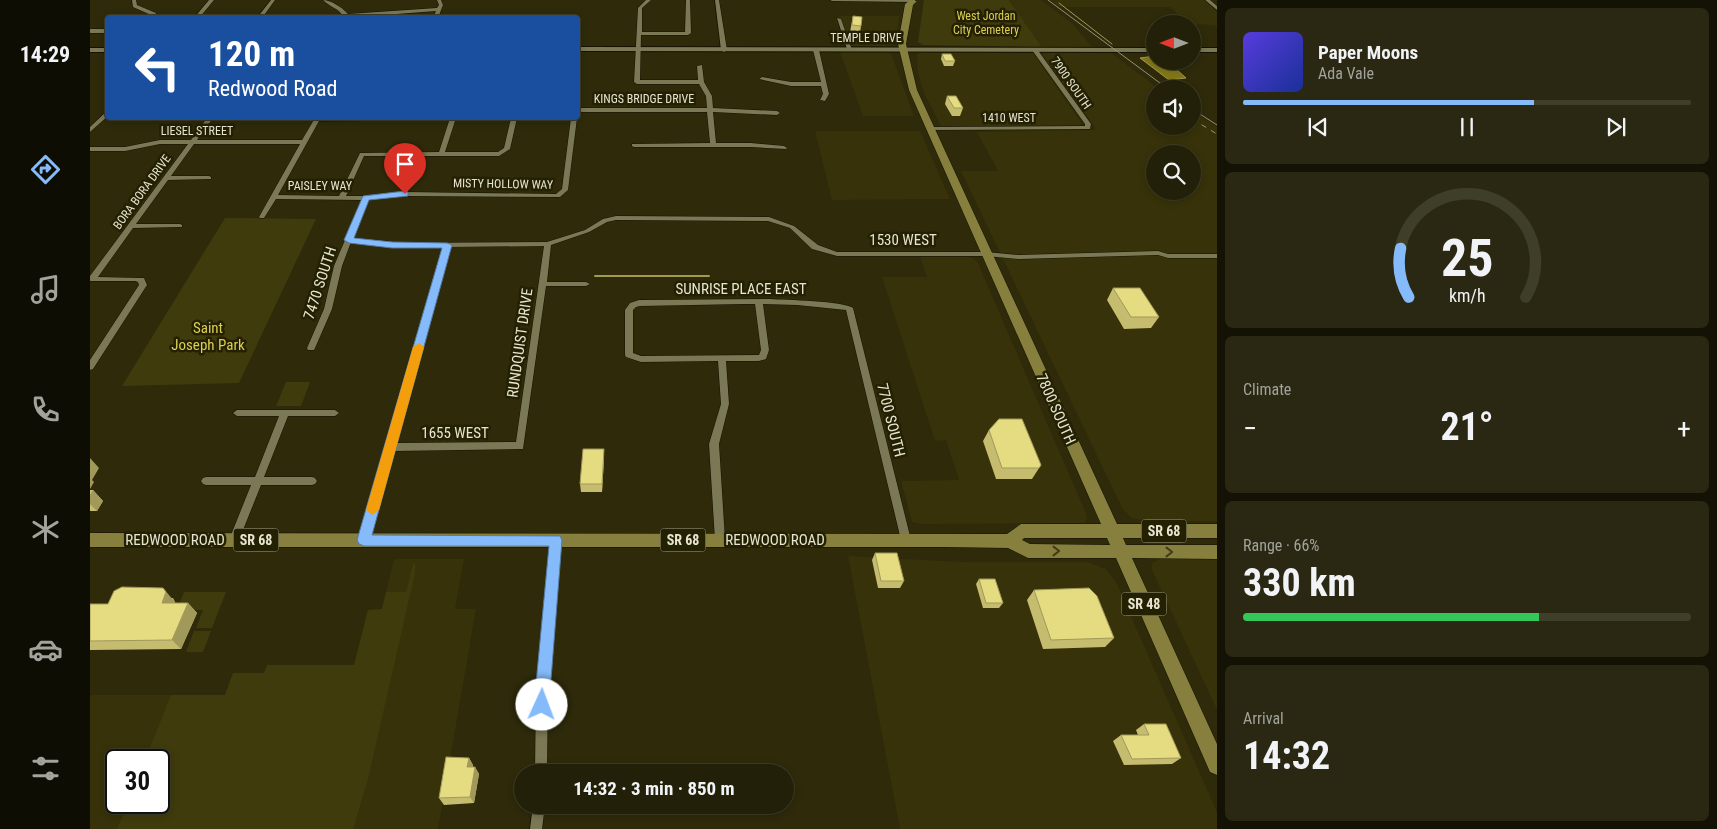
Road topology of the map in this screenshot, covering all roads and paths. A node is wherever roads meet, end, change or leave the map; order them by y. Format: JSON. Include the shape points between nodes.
{"nodes":[{"id":1,"x":134,"y":0,"type":"edge"},
{"id":2,"x":212,"y":0,"type":"edge"},
{"id":3,"x":273,"y":0,"type":"edge"},
{"id":4,"x":325,"y":0,"type":"edge"},
{"id":5,"x":439,"y":0,"type":"edge"},
{"id":6,"x":649,"y":0,"type":"edge"},
{"id":7,"x":688,"y":0,"type":"edge"},
{"id":8,"x":717,"y":0,"type":"edge"},
{"id":9,"x":832,"y":0,"type":"edge"},
{"id":10,"x":1207,"y":0,"type":"edge"},
{"id":11,"x":913,"y":1,"type":"edge"},
{"id":12,"x":1217,"y":8,"type":"edge"},
{"id":13,"x":439,"y":9,"type":"junction"},
{"id":14,"x":154,"y":15,"type":"edge"},
{"id":15,"x":199,"y":15,"type":"edge"},
{"id":16,"x":261,"y":15,"type":"edge"},
{"id":17,"x":345,"y":15,"type":"edge"},
{"id":18,"x":360,"y":15,"type":"edge"},
{"id":19,"x":436,"y":15,"type":"edge"},
{"id":20,"x":839,"y":19,"type":"dead end"},
{"id":21,"x":90,"y":31,"type":"edge"},
{"id":22,"x":105,"y":31,"type":"edge"},
{"id":23,"x":640,"y":34,"type":"junction"},
{"id":24,"x":580,"y":49,"type":"edge"},
{"id":25,"x":638,"y":49,"type":"junction"},
{"id":26,"x":850,"y":49,"type":"junction"},
{"id":27,"x":905,"y":49,"type":"junction"},
{"id":28,"x":90,"y":50,"type":"edge"},
{"id":29,"x":105,"y":50,"type":"edge"},
{"id":30,"x":724,"y":50,"type":"junction"},
{"id":31,"x":816,"y":50,"type":"junction"},
{"id":32,"x":1035,"y":50,"type":"junction"},
{"id":33,"x":1146,"y":50,"type":"edge"},
{"id":34,"x":1201,"y":50,"type":"edge"},
{"id":35,"x":1217,"y":50,"type":"edge"},
{"id":36,"x":700,"y":66,"type":"dead end"},
{"id":37,"x":762,"y":79,"type":"dead end"},
{"id":38,"x":701,"y":82,"type":"junction"},
{"id":39,"x":823,"y":84,"type":"junction"},
{"id":40,"x":823,"y":100,"type":"dead end"},
{"id":41,"x":580,"y":110,"type":"edge"},
{"id":42,"x":710,"y":110,"type":"junction"},
{"id":43,"x":777,"y":113,"type":"dead end"},
{"id":44,"x":105,"y":115,"type":"edge"},
{"id":45,"x":208,"y":120,"type":"edge"},
{"id":46,"x":316,"y":120,"type":"edge"},
{"id":47,"x":452,"y":120,"type":"edge"},
{"id":48,"x":514,"y":120,"type":"edge"},
{"id":49,"x":574,"y":120,"type":"edge"},
{"id":50,"x":1088,"y":128,"type":"joint"},
{"id":51,"x":930,"y":129,"type":"junction"},
{"id":52,"x":90,"y":130,"type":"edge"},
{"id":53,"x":192,"y":142,"type":"junction"},
{"id":54,"x":304,"y":142,"type":"junction"},
{"id":55,"x":634,"y":145,"type":"dead end"},
{"id":56,"x":713,"y":145,"type":"junction"},
{"id":57,"x":784,"y":148,"type":"dead end"},
{"id":58,"x":90,"y":150,"type":"edge"},
{"id":59,"x":441,"y":155,"type":"junction"},
{"id":60,"x":165,"y":178,"type":"junction"},
{"id":61,"x":209,"y":178,"type":"dead end"},
{"id":62,"x":274,"y":197,"type":"junction"},
{"id":63,"x":342,"y":197,"type":"junction"},
{"id":64,"x":366,"y":198,"type":"junction"},
{"id":65,"x":262,"y":217,"type":"dead end"},
{"id":66,"x":130,"y":226,"type":"junction"},
{"id":67,"x":180,"y":226,"type":"dead end"},
{"id":68,"x":349,"y":240,"type":"junction"},
{"id":69,"x":548,"y":244,"type":"junction"},
{"id":70,"x":447,"y":245,"type":"junction"},
{"id":71,"x":986,"y":254,"type":"junction"},
{"id":72,"x":1217,"y":256,"type":"edge"},
{"id":73,"x":91,"y":279,"type":"edge"},
{"id":74,"x":542,"y":284,"type":"junction"},
{"id":75,"x":586,"y":284,"type":"dead end"},
{"id":76,"x":759,"y":303,"type":"junction"},
{"id":77,"x":849,"y":308,"type":"joint"},
{"id":78,"x":311,"y":348,"type":"dead end"},
{"id":79,"x":722,"y":359,"type":"junction"},
{"id":80,"x":90,"y":367,"type":"edge"},
{"id":81,"x":237,"y":413,"type":"dead end"},
{"id":82,"x":285,"y":413,"type":"junction"},
{"id":83,"x":335,"y":413,"type":"dead end"},
{"id":84,"x":520,"y":446,"type":"joint"},
{"id":85,"x":390,"y":447,"type":"junction"},
{"id":86,"x":206,"y":480,"type":"dead end"},
{"id":87,"x":258,"y":480,"type":"junction"},
{"id":88,"x":312,"y":481,"type":"dead end"},
{"id":89,"x":1111,"y":531,"type":"junction"},
{"id":90,"x":1217,"y":531,"type":"edge"},
{"id":91,"x":90,"y":540,"type":"edge"},
{"id":92,"x":234,"y":540,"type":"junction"},
{"id":93,"x":364,"y":540,"type":"junction"},
{"id":94,"x":556,"y":540,"type":"junction"},
{"id":95,"x":720,"y":540,"type":"junction"},
{"id":96,"x":906,"y":540,"type":"junction"},
{"id":97,"x":1010,"y":542,"type":"junction"},
{"id":98,"x":1120,"y":551,"type":"junction"},
{"id":99,"x":1217,"y":552,"type":"edge"},
{"id":100,"x":541,"y":764,"type":"edge"},
{"id":101,"x":1217,"y":765,"type":"edge"},
{"id":102,"x":538,"y":814,"type":"edge"},
{"id":103,"x":536,"y":829,"type":"edge"}],
"edges":[{"from":1,"to":14,"type":"street","via":[[135,6]]},
{"from":2,"to":15,"type":"street"},
{"from":3,"to":16,"type":"street"},
{"from":4,"to":17,"type":"street"},
{"from":5,"to":13,"type":"street"},
{"from":6,"to":23,"type":"street","via":[[641,6]]},
{"from":7,"to":23,"type":"street","via":[[688,33]]},
{"from":8,"to":30,"type":"street"},
{"from":9,"to":11,"type":"street"},
{"from":10,"to":12,"type":"street"},
{"from":11,"to":27,"type":"main road","name":"7800 SOUTH","via":[[909,4],[903,37]]},
{"from":13,"to":18,"type":"street"},
{"from":13,"to":19,"type":"street"},
{"from":20,"to":26,"type":"street"},
{"from":21,"to":22,"type":"street"},
{"from":23,"to":25,"type":"street"},
{"from":24,"to":25,"type":"street","name":"TEMPLE DRIVE"},
{"from":25,"to":30,"type":"street","name":"TEMPLE DRIVE"},
{"from":25,"to":38,"type":"street","via":[[637,82]]},
{"from":26,"to":27,"type":"street","name":"TEMPLE DRIVE"},
{"from":26,"to":31,"type":"street","name":"TEMPLE DRIVE"},
{"from":27,"to":32,"type":"street","name":"TEMPLE DRIVE"},
{"from":27,"to":51,"type":"main road","name":"7800 SOUTH","via":[[910,81]]},
{"from":28,"to":29,"type":"street"},
{"from":30,"to":31,"type":"street","name":"TEMPLE DRIVE"},
{"from":31,"to":39,"type":"street"},
{"from":32,"to":33,"type":"street","name":"TEMPLE DRIVE"},
{"from":32,"to":50,"type":"street","name":"7900 SOUTH"},
{"from":34,"to":35,"type":"street"},
{"from":36,"to":38,"type":"street"},
{"from":37,"to":39,"type":"street","via":[[791,84]]},
{"from":38,"to":42,"type":"street","via":[[709,96]]},
{"from":39,"to":40,"type":"street","via":[[826,96]]},
{"from":41,"to":42,"type":"street","name":"KINGS BRIDGE DRIVE"},
{"from":42,"to":43,"type":"street","name":"KINGS BRIDGE DRIVE"},
{"from":42,"to":56,"type":"street"},
{"from":44,"to":52,"type":"street"},
{"from":45,"to":53,"type":"street","name":"BORA BORA DRIVE"},
{"from":46,"to":54,"type":"street"},
{"from":47,"to":59,"type":"street"},
{"from":48,"to":59,"type":"street","via":[[507,149],[502,154]]},
{"from":49,"to":64,"type":"street","name":"MISTY HOLLOW WAY","via":[[562,195],[405,194]]},
{"from":50,"to":51,"type":"street","name":"1410 WEST"},
{"from":51,"to":71,"type":"main road","name":"7800 SOUTH"},
{"from":53,"to":54,"type":"street","name":"LIESEL STREET"},
{"from":53,"to":58,"type":"street","name":"LIESEL STREET","via":[[160,142],[125,149]]},
{"from":53,"to":60,"type":"street","name":"BORA BORA DRIVE"},
{"from":54,"to":62,"type":"street"},
{"from":55,"to":56,"type":"street"},
{"from":56,"to":57,"type":"street"},
{"from":59,"to":63,"type":"street","via":[[362,154]]},
{"from":60,"to":61,"type":"street"},
{"from":60,"to":66,"type":"street","name":"BORA BORA DRIVE"},
{"from":62,"to":63,"type":"street","name":"PAISLEY WAY"},
{"from":62,"to":65,"type":"street"},
{"from":63,"to":64,"type":"street","name":"PAISLEY WAY"},
{"from":64,"to":68,"type":"street","name":"7470 SOUTH"},
{"from":66,"to":67,"type":"street"},
{"from":66,"to":73,"type":"street","name":"BORA BORA DRIVE"},
{"from":68,"to":70,"type":"street","name":"1530 WEST"},
{"from":68,"to":78,"type":"street","name":"7470 SOUTH","via":[[335,274],[328,309]]},
{"from":69,"to":70,"type":"street","name":"1530 WEST"},
{"from":69,"to":71,"type":"street","name":"1530 WEST","via":[[587,231],[600,222],[624,218],[757,218],[783,222],[815,247],[837,254]]},
{"from":69,"to":74,"type":"street","name":"RUNDQUIST DRIVE"},
{"from":70,"to":85,"type":"street"},
{"from":71,"to":72,"type":"street","name":"1530 WEST","via":[[1019,257],[1129,253]]},
{"from":71,"to":89,"type":"main road","name":"7800 SOUTH"},
{"from":73,"to":80,"type":"street","via":[[135,279],[143,282]]},
{"from":74,"to":75,"type":"street"},
{"from":74,"to":84,"type":"street","name":"RUNDQUIST DRIVE"},
{"from":76,"to":77,"type":"street","name":"SUNRISE PLACE EAST","via":[[810,303]]},
{"from":76,"to":79,"type":"street","via":[[765,350],[763,357]]},
{"from":76,"to":79,"type":"street","name":"SUNRISE PLACE EAST","via":[[633,305],[630,310],[628,351],[632,357]]},
{"from":77,"to":96,"type":"street","name":"7700 SOUTH"},
{"from":79,"to":95,"type":"street","via":[[725,404],[714,444]]},
{"from":81,"to":82,"type":"street"},
{"from":82,"to":83,"type":"street"},
{"from":82,"to":87,"type":"street"},
{"from":84,"to":85,"type":"street","name":"1655 WEST"},
{"from":85,"to":93,"type":"street"},
{"from":86,"to":87,"type":"street"},
{"from":87,"to":88,"type":"street"},
{"from":87,"to":92,"type":"street"},
{"from":89,"to":90,"type":"main road","name":"REDWOOD ROAD","number":"SR 68"},
{"from":89,"to":97,"type":"main road","name":"REDWOOD ROAD","number":"SR 68","via":[[1021,531]]},
{"from":89,"to":98,"type":"main road","name":"7800 SOUTH"},
{"from":91,"to":92,"type":"main road","name":"REDWOOD ROAD","number":"SR 68"},
{"from":92,"to":93,"type":"main road","name":"REDWOOD ROAD","number":"SR 68"},
{"from":93,"to":94,"type":"main road","name":"REDWOOD ROAD","number":"SR 68"},
{"from":94,"to":95,"type":"main road","name":"REDWOOD ROAD","number":"SR 68"},
{"from":94,"to":100,"type":"street","via":[[542,688]]},
{"from":95,"to":96,"type":"main road","name":"REDWOOD ROAD","number":"SR 68"},
{"from":96,"to":97,"type":"main road","name":"REDWOOD ROAD","number":"SR 68"},
{"from":97,"to":98,"type":"main road","name":"REDWOOD ROAD","number":"SR 68","one_way":true,"via":[[1028,551]]},
{"from":98,"to":99,"type":"main road","name":"REDWOOD ROAD","number":"SR 68","one_way":true},
{"from":98,"to":101,"type":"main road","name":"7800 SOUTH","number":"SR 48"},
{"from":102,"to":103,"type":"street"}]}
